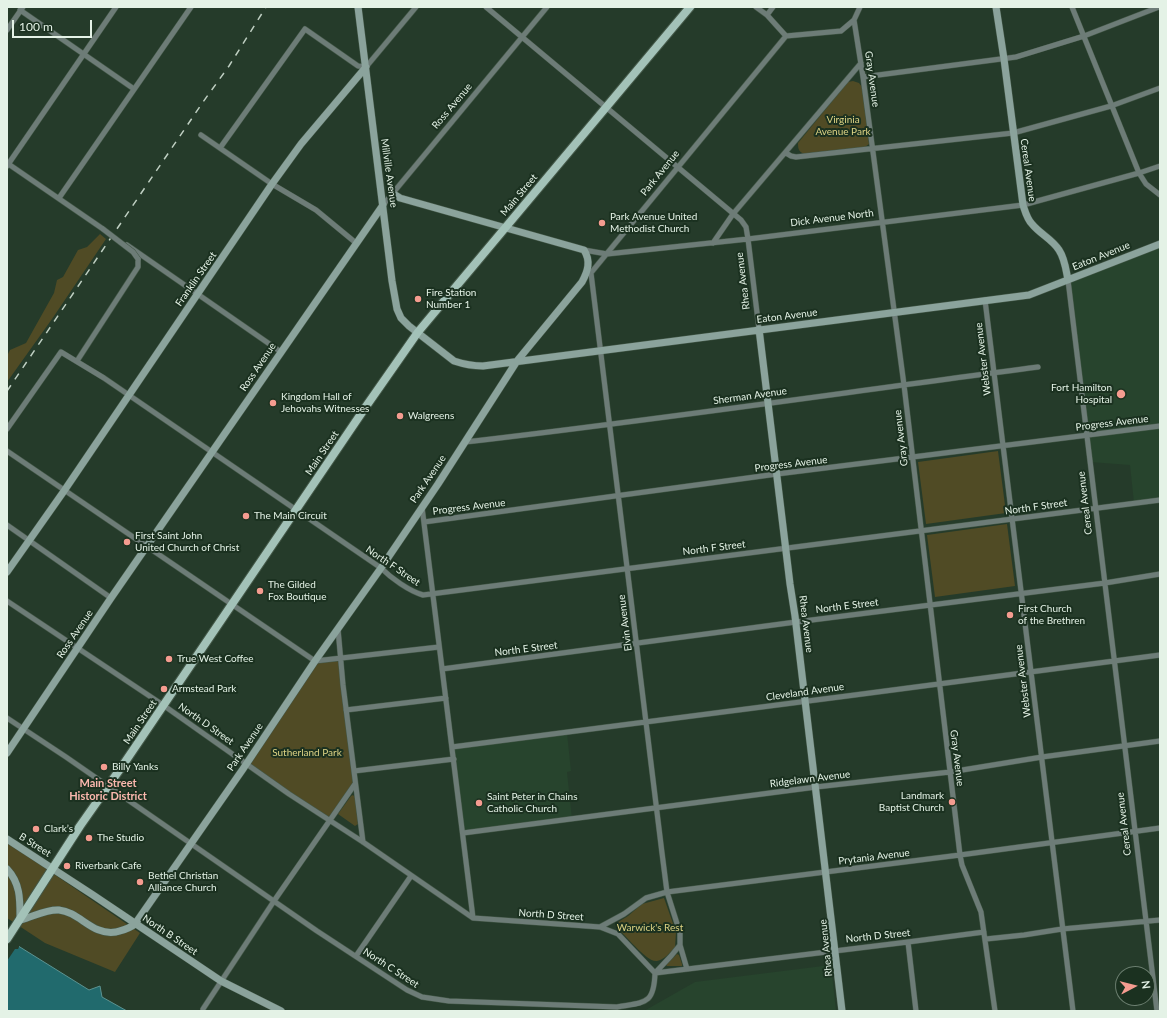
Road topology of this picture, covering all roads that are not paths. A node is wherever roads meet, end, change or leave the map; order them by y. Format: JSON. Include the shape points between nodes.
{"nodes":[{"id":1,"x":116,"y":7,"type":"edge"},
{"id":2,"x":191,"y":7,"type":"edge"},
{"id":3,"x":358,"y":7,"type":"edge"},
{"id":4,"x":416,"y":7,"type":"edge"},
{"id":5,"x":486,"y":7,"type":"edge"},
{"id":6,"x":547,"y":7,"type":"edge"},
{"id":7,"x":690,"y":7,"type":"edge"},
{"id":8,"x":756,"y":7,"type":"edge"},
{"id":9,"x":773,"y":7,"type":"edge"},
{"id":10,"x":860,"y":7,"type":"edge"},
{"id":11,"x":996,"y":7,"type":"edge"},
{"id":12,"x":1072,"y":7,"type":"edge"},
{"id":13,"x":1159,"y":7,"type":"edge"},
{"id":14,"x":21,"y":9,"type":"edge"},
{"id":15,"x":767,"y":15,"type":"junction"},
{"id":16,"x":854,"y":20,"type":"junction"},
{"id":17,"x":7,"y":30,"type":"edge"},
{"id":18,"x":786,"y":36,"type":"junction"},
{"id":19,"x":1084,"y":36,"type":"junction"},
{"id":20,"x":522,"y":37,"type":"junction"},
{"id":21,"x":83,"y":54,"type":"junction"},
{"id":22,"x":1004,"y":59,"type":"junction"},
{"id":23,"x":861,"y":63,"type":"junction"},
{"id":24,"x":366,"y":67,"type":"junction"},
{"id":25,"x":863,"y":77,"type":"junction"},
{"id":26,"x":1160,"y":88,"type":"edge"},
{"id":27,"x":134,"y":89,"type":"junction"},
{"id":28,"x":1111,"y":106,"type":"junction"},
{"id":29,"x":606,"y":108,"type":"junction"},
{"id":30,"x":1013,"y":133,"type":"junction"},
{"id":31,"x":200,"y":134,"type":"dead end"},
{"id":32,"x":220,"y":148,"type":"junction"},
{"id":33,"x":873,"y":149,"type":"junction"},
{"id":34,"x":786,"y":153,"type":"junction"},
{"id":35,"x":8,"y":164,"type":"edge"},
{"id":36,"x":1160,"y":166,"type":"edge"},
{"id":37,"x":678,"y":167,"type":"junction"},
{"id":38,"x":1139,"y":173,"type":"junction"},
{"id":39,"x":272,"y":184,"type":"junction"},
{"id":40,"x":392,"y":193,"type":"junction"},
{"id":41,"x":1160,"y":195,"type":"edge"},
{"id":42,"x":58,"y":198,"type":"junction"},
{"id":43,"x":383,"y":205,"type":"junction"},
{"id":44,"x":1023,"y":205,"type":"junction"},
{"id":45,"x":733,"y":214,"type":"junction"},
{"id":46,"x":882,"y":222,"type":"junction"},
{"id":47,"x":505,"y":227,"type":"junction"},
{"id":48,"x":748,"y":239,"type":"junction"},
{"id":49,"x":124,"y":242,"type":"dead end"},
{"id":50,"x":356,"y":243,"type":"junction"},
{"id":51,"x":713,"y":243,"type":"junction"},
{"id":52,"x":1160,"y":244,"type":"edge"},
{"id":53,"x":584,"y":250,"type":"junction"},
{"id":54,"x":607,"y":254,"type":"junction"},
{"id":55,"x":591,"y":273,"type":"junction"},
{"id":56,"x":1068,"y":280,"type":"junction"},
{"id":57,"x":582,"y":282,"type":"junction"},
{"id":58,"x":198,"y":294,"type":"junction"},
{"id":59,"x":985,"y":300,"type":"junction"},
{"id":60,"x":894,"y":312,"type":"junction"},
{"id":61,"x":759,"y":329,"type":"junction"},
{"id":62,"x":418,"y":332,"type":"junction"},
{"id":63,"x":601,"y":350,"type":"junction"},
{"id":64,"x":281,"y":352,"type":"junction"},
{"id":65,"x":77,"y":361,"type":"junction"},
{"id":66,"x":517,"y":361,"type":"junction"},
{"id":67,"x":1038,"y":367,"type":"dead end"},
{"id":68,"x":994,"y":373,"type":"junction"},
{"id":69,"x":904,"y":385,"type":"junction"},
{"id":70,"x":128,"y":395,"type":"junction"},
{"id":71,"x":768,"y":402,"type":"junction"},
{"id":72,"x":610,"y":425,"type":"junction"},
{"id":73,"x":1160,"y":426,"type":"edge"},
{"id":74,"x":7,"y":429,"type":"edge"},
{"id":75,"x":1087,"y":435,"type":"junction"},
{"id":76,"x":464,"y":442,"type":"junction"},
{"id":77,"x":1003,"y":446,"type":"junction"},
{"id":78,"x":7,"y":451,"type":"edge"},
{"id":79,"x":212,"y":453,"type":"junction"},
{"id":80,"x":912,"y":457,"type":"junction"},
{"id":81,"x":777,"y":474,"type":"junction"},
{"id":82,"x":64,"y":491,"type":"junction"},
{"id":83,"x":618,"y":496,"type":"junction"},
{"id":84,"x":1160,"y":500,"type":"edge"},
{"id":85,"x":422,"y":506,"type":"junction"},
{"id":86,"x":1096,"y":508,"type":"junction"},
{"id":87,"x":295,"y":510,"type":"junction"},
{"id":88,"x":1012,"y":519,"type":"junction"},
{"id":89,"x":424,"y":522,"type":"junction"},
{"id":90,"x":7,"y":524,"type":"edge"},
{"id":91,"x":921,"y":531,"type":"junction"},
{"id":92,"x":29,"y":540,"type":"junction"},
{"id":93,"x":147,"y":546,"type":"junction"},
{"id":94,"x":786,"y":548,"type":"junction"},
{"id":95,"x":381,"y":568,"type":"junction"},
{"id":96,"x":627,"y":568,"type":"junction"},
{"id":97,"x":7,"y":572,"type":"edge"},
{"id":98,"x":1160,"y":574,"type":"edge"},
{"id":99,"x":1105,"y":583,"type":"junction"},
{"id":100,"x":1022,"y":592,"type":"junction"},
{"id":101,"x":433,"y":594,"type":"junction"},
{"id":102,"x":111,"y":598,"type":"junction"},
{"id":103,"x":7,"y":601,"type":"edge"},
{"id":104,"x":232,"y":605,"type":"junction"},
{"id":105,"x":931,"y":605,"type":"junction"},
{"id":106,"x":796,"y":622,"type":"junction"},
{"id":107,"x":338,"y":628,"type":"junction"},
{"id":108,"x":636,"y":644,"type":"junction"},
{"id":109,"x":439,"y":647,"type":"junction"},
{"id":110,"x":78,"y":648,"type":"junction"},
{"id":111,"x":1160,"y":655,"type":"edge"},
{"id":112,"x":341,"y":659,"type":"junction"},
{"id":113,"x":315,"y":661,"type":"junction"},
{"id":114,"x":1115,"y":661,"type":"junction"},
{"id":115,"x":442,"y":669,"type":"junction"},
{"id":116,"x":1031,"y":672,"type":"junction"},
{"id":117,"x":940,"y":684,"type":"junction"},
{"id":118,"x":446,"y":698,"type":"junction"},
{"id":119,"x":806,"y":701,"type":"junction"},
{"id":120,"x":163,"y":705,"type":"junction"},
{"id":121,"x":346,"y":710,"type":"junction"},
{"id":122,"x":7,"y":718,"type":"edge"},
{"id":123,"x":646,"y":723,"type":"junction"},
{"id":124,"x":22,"y":729,"type":"junction"},
{"id":125,"x":1160,"y":741,"type":"edge"},
{"id":126,"x":1124,"y":746,"type":"junction"},
{"id":127,"x":452,"y":748,"type":"junction"},
{"id":128,"x":7,"y":753,"type":"edge"},
{"id":129,"x":1042,"y":757,"type":"junction"},
{"id":130,"x":454,"y":759,"type":"junction"},
{"id":131,"x":247,"y":763,"type":"junction"},
{"id":132,"x":354,"y":771,"type":"junction"},
{"id":133,"x":950,"y":772,"type":"junction"},
{"id":134,"x":355,"y":784,"type":"junction"},
{"id":135,"x":108,"y":787,"type":"junction"},
{"id":136,"x":816,"y":787,"type":"junction"},
{"id":137,"x":657,"y":808,"type":"junction"},
{"id":138,"x":331,"y":820,"type":"junction"},
{"id":139,"x":1160,"y":828,"type":"edge"},
{"id":140,"x":1135,"y":831,"type":"junction"},
{"id":141,"x":463,"y":834,"type":"junction"},
{"id":142,"x":7,"y":838,"type":"edge"},
{"id":143,"x":363,"y":842,"type":"junction"},
{"id":144,"x":1052,"y":842,"type":"junction"},
{"id":145,"x":190,"y":843,"type":"junction"},
{"id":146,"x":960,"y":855,"type":"junction"},
{"id":147,"x":52,"y":867,"type":"junction"},
{"id":148,"x":7,"y":869,"type":"edge"},
{"id":149,"x":827,"y":872,"type":"junction"},
{"id":150,"x":410,"y":876,"type":"junction"},
{"id":151,"x":667,"y":892,"type":"junction"},
{"id":152,"x":274,"y":901,"type":"junction"},
{"id":153,"x":473,"y":918,"type":"junction"},
{"id":154,"x":1160,"y":920,"type":"edge"},
{"id":155,"x":18,"y":922,"type":"junction"},
{"id":156,"x":1146,"y":922,"type":"junction"},
{"id":157,"x":135,"y":924,"type":"junction"},
{"id":158,"x":600,"y":927,"type":"junction"},
{"id":159,"x":1062,"y":929,"type":"junction"},
{"id":160,"x":984,"y":932,"type":"junction"},
{"id":161,"x":7,"y":939,"type":"edge"},
{"id":162,"x":986,"y":939,"type":"junction"},
{"id":163,"x":908,"y":942,"type":"junction"},
{"id":164,"x":680,"y":945,"type":"junction"},
{"id":165,"x":836,"y":950,"type":"junction"},
{"id":166,"x":356,"y":956,"type":"junction"},
{"id":167,"x":686,"y":969,"type":"junction"},
{"id":168,"x":655,"y":973,"type":"junction"},
{"id":169,"x":221,"y":981,"type":"junction"},
{"id":170,"x":1158,"y":994,"type":"edge"},
{"id":171,"x":203,"y":1009,"type":"dead end"},
{"id":172,"x":281,"y":1011,"type":"edge"},
{"id":173,"x":842,"y":1011,"type":"edge"},
{"id":174,"x":916,"y":1011,"type":"edge"},
{"id":175,"x":995,"y":1011,"type":"edge"},
{"id":176,"x":1072,"y":1011,"type":"edge"},
{"id":177,"x":1157,"y":1011,"type":"edge"}],
"edges":[{"from":1,"to":21,"type":"street"},
{"from":2,"to":27,"type":"street"},
{"from":3,"to":24,"type":"main road","name":"Millville Avenue"},
{"from":4,"to":24,"type":"street","name":"Franklin Street"},
{"from":5,"to":20,"type":"street","name":"Rhea Avenue"},
{"from":6,"to":20,"type":"street","name":"Ross Avenue"},
{"from":7,"to":29,"type":"main road","name":"Main Street"},
{"from":8,"to":15,"type":"street"},
{"from":9,"to":15,"type":"street"},
{"from":10,"to":16,"type":"street"},
{"from":11,"to":22,"type":"main road","name":"Cereal Avenue"},
{"from":12,"to":19,"type":"street"},
{"from":13,"to":19,"type":"street"},
{"from":14,"to":17,"type":"street"},
{"from":14,"to":21,"type":"street"},
{"from":15,"to":18,"type":"street"},
{"from":16,"to":18,"type":"street","via":[[841,31]]},
{"from":16,"to":23,"type":"street","name":"Gray Avenue"},
{"from":18,"to":37,"type":"street","name":"Park Avenue"},
{"from":19,"to":22,"type":"street"},
{"from":19,"to":28,"type":"street"},
{"from":20,"to":29,"type":"street","name":"Rhea Avenue"},
{"from":20,"to":40,"type":"street","name":"Ross Avenue"},
{"from":21,"to":27,"type":"street"},
{"from":21,"to":35,"type":"street"},
{"from":22,"to":25,"type":"street"},
{"from":22,"to":30,"type":"main road","name":"Cereal Avenue"},
{"from":23,"to":25,"type":"street","name":"Gray Avenue"},
{"from":23,"to":34,"type":"street"},
{"from":24,"to":32,"type":"street","via":[[358,66],[305,29]]},
{"from":24,"to":39,"type":"main road","name":"Franklin Street","via":[[301,144]]},
{"from":24,"to":43,"type":"main road","name":"Millville Avenue"},
{"from":25,"to":33,"type":"street","name":"Gray Avenue"},
{"from":26,"to":28,"type":"street"},
{"from":27,"to":42,"type":"street"},
{"from":28,"to":30,"type":"street"},
{"from":28,"to":38,"type":"street"},
{"from":29,"to":37,"type":"street","name":"Rhea Avenue"},
{"from":29,"to":47,"type":"main road","name":"Main Street"},
{"from":30,"to":33,"type":"street"},
{"from":30,"to":44,"type":"main road","name":"Cereal Avenue"},
{"from":31,"to":32,"type":"street"},
{"from":32,"to":39,"type":"street"},
{"from":33,"to":34,"type":"street","via":[[796,157]]},
{"from":33,"to":46,"type":"street","name":"Gray Avenue"},
{"from":34,"to":45,"type":"street"},
{"from":35,"to":42,"type":"street"},
{"from":36,"to":38,"type":"street","name":"Dick Avenue North"},
{"from":37,"to":45,"type":"street","name":"Rhea Avenue"},
{"from":37,"to":54,"type":"street","name":"Park Avenue"},
{"from":38,"to":41,"type":"street","via":[[1146,184]]},
{"from":38,"to":44,"type":"street","name":"Dick Avenue North"},
{"from":39,"to":50,"type":"street","via":[[316,210]]},
{"from":39,"to":58,"type":"main road","name":"Franklin Street"},
{"from":40,"to":43,"type":"street","name":"Ross Avenue"},
{"from":40,"to":47,"type":"main road","name":"Dick Avenue North","via":[[400,198]]},
{"from":42,"to":65,"type":"street","bridge":true,"via":[[103,229],[133,252],[138,259],[138,267],[122,294]]},
{"from":43,"to":50,"type":"main road","name":"Ross Avenue"},
{"from":43,"to":62,"type":"main road","name":"Millville Avenue","via":[[397,309],[401,318]]},
{"from":44,"to":46,"type":"street","name":"Dick Avenue North"},
{"from":44,"to":56,"type":"main road","name":"Cereal Avenue","via":[[1032,225],[1060,251]]},
{"from":45,"to":48,"type":"street","name":"Rhea Avenue","via":[[746,227]]},
{"from":45,"to":51,"type":"street"},
{"from":46,"to":48,"type":"street","name":"Dick Avenue North"},
{"from":46,"to":60,"type":"street","name":"Gray Avenue"},
{"from":47,"to":53,"type":"main road","name":"Dick Avenue North"},
{"from":47,"to":62,"type":"main road","name":"Main Street"},
{"from":48,"to":51,"type":"street","name":"Dick Avenue North"},
{"from":48,"to":61,"type":"street","name":"Rhea Avenue"},
{"from":49,"to":58,"type":"street"},
{"from":50,"to":64,"type":"main road","name":"Ross Avenue"},
{"from":51,"to":54,"type":"street","name":"Dick Avenue North"},
{"from":52,"to":56,"type":"main road","name":"Eaton Avenue"},
{"from":53,"to":54,"type":"street","name":"Dick Avenue North"},
{"from":53,"to":57,"type":"main road","via":[[588,256],[588,272]]},
{"from":54,"to":55,"type":"street","name":"Park Avenue"},
{"from":55,"to":57,"type":"street","name":"Park Avenue"},
{"from":55,"to":63,"type":"street","name":"Elvin Avenue"},
{"from":56,"to":59,"type":"main road","name":"Eaton Avenue","via":[[1029,295]]},
{"from":56,"to":75,"type":"street","name":"Cereal Avenue"},
{"from":57,"to":66,"type":"main road","name":"Park Avenue"},
{"from":58,"to":64,"type":"street"},
{"from":58,"to":70,"type":"main road","name":"Franklin Street"},
{"from":59,"to":60,"type":"main road","name":"Eaton Avenue"},
{"from":59,"to":68,"type":"street","name":"Webster Avenue"},
{"from":60,"to":61,"type":"main road","name":"Eaton Avenue"},
{"from":60,"to":69,"type":"street","name":"Gray Avenue"},
{"from":61,"to":63,"type":"main road","name":"Eaton Avenue"},
{"from":61,"to":71,"type":"main road","name":"Rhea Avenue"},
{"from":62,"to":66,"type":"main road","name":"Eaton Avenue","via":[[457,362],[483,366]]},
{"from":62,"to":87,"type":"main road","name":"Main Street"},
{"from":63,"to":66,"type":"main road","name":"Eaton Avenue"},
{"from":63,"to":72,"type":"street","name":"Elvin Avenue"},
{"from":64,"to":79,"type":"main road","name":"Ross Avenue"},
{"from":65,"to":70,"type":"street","name":"North F Street"},
{"from":65,"to":74,"type":"street","name":"North F Street","via":[[62,352]]},
{"from":66,"to":76,"type":"main road","name":"Park Avenue"},
{"from":67,"to":68,"type":"street","name":"Sherman Avenue"},
{"from":68,"to":69,"type":"street","name":"Sherman Avenue"},
{"from":68,"to":77,"type":"street","name":"Webster Avenue"},
{"from":69,"to":71,"type":"street","name":"Sherman Avenue"},
{"from":69,"to":80,"type":"street","name":"Gray Avenue"},
{"from":70,"to":79,"type":"street","name":"North F Street"},
{"from":70,"to":82,"type":"main road","name":"Franklin Street"},
{"from":71,"to":72,"type":"street","name":"Sherman Avenue"},
{"from":71,"to":81,"type":"main road","name":"Rhea Avenue"},
{"from":72,"to":76,"type":"street","name":"Sherman Avenue"},
{"from":72,"to":83,"type":"street","name":"Elvin Avenue"},
{"from":73,"to":75,"type":"street","name":"Progress Avenue"},
{"from":75,"to":77,"type":"street","name":"Progress Avenue"},
{"from":75,"to":86,"type":"street","name":"Cereal Avenue"},
{"from":76,"to":85,"type":"main road","name":"Park Avenue"},
{"from":77,"to":80,"type":"street","name":"Progress Avenue"},
{"from":77,"to":88,"type":"street","name":"Webster Avenue"},
{"from":78,"to":82,"type":"street"},
{"from":79,"to":87,"type":"street","name":"North F Street"},
{"from":79,"to":93,"type":"main road","name":"Ross Avenue"},
{"from":80,"to":81,"type":"street","name":"Progress Avenue"},
{"from":80,"to":91,"type":"street","name":"Gray Avenue"},
{"from":81,"to":83,"type":"street","name":"Progress Avenue"},
{"from":81,"to":94,"type":"main road","name":"Rhea Avenue"},
{"from":82,"to":92,"type":"main road","name":"Franklin Street"},
{"from":82,"to":93,"type":"street"},
{"from":83,"to":89,"type":"street","name":"Progress Avenue"},
{"from":83,"to":96,"type":"street","name":"Elvin Avenue"},
{"from":84,"to":86,"type":"street","name":"North F Street"},
{"from":85,"to":89,"type":"street"},
{"from":85,"to":95,"type":"main road","name":"Park Avenue"},
{"from":86,"to":88,"type":"street","name":"North F Street"},
{"from":86,"to":99,"type":"street","name":"Cereal Avenue"},
{"from":87,"to":95,"type":"street","name":"North F Street"},
{"from":87,"to":104,"type":"main road","name":"Main Street"},
{"from":88,"to":91,"type":"street","name":"North F Street"},
{"from":88,"to":100,"type":"street","name":"Webster Avenue"},
{"from":89,"to":101,"type":"street"},
{"from":90,"to":92,"type":"street"},
{"from":91,"to":94,"type":"street","name":"North F Street"},
{"from":91,"to":105,"type":"street","name":"Gray Avenue"},
{"from":92,"to":97,"type":"main road","name":"Franklin Street"},
{"from":92,"to":102,"type":"street"},
{"from":93,"to":102,"type":"main road","name":"Ross Avenue"},
{"from":93,"to":104,"type":"street"},
{"from":94,"to":96,"type":"street","name":"North F Street"},
{"from":94,"to":106,"type":"main road","name":"Rhea Avenue"},
{"from":95,"to":101,"type":"street","name":"North F Street","via":[[416,593]]},
{"from":95,"to":107,"type":"main road","name":"Park Avenue"},
{"from":96,"to":101,"type":"street","name":"North F Street"},
{"from":96,"to":108,"type":"street","name":"Elvin Avenue"},
{"from":98,"to":99,"type":"street","name":"North E Street"},
{"from":99,"to":100,"type":"street","name":"North E Street"},
{"from":99,"to":114,"type":"street","name":"Cereal Avenue"},
{"from":100,"to":105,"type":"street","name":"North E Street"},
{"from":100,"to":116,"type":"street","name":"Webster Avenue"},
{"from":101,"to":109,"type":"street"},
{"from":102,"to":110,"type":"main road","name":"Ross Avenue"},
{"from":103,"to":110,"type":"street","name":"North D Street"},
{"from":104,"to":113,"type":"street"},
{"from":104,"to":120,"type":"main road","name":"Main Street"},
{"from":105,"to":106,"type":"street","name":"North E Street"},
{"from":105,"to":117,"type":"street","name":"Gray Avenue"},
{"from":106,"to":108,"type":"street","name":"North E Street"},
{"from":106,"to":119,"type":"main road","name":"Rhea Avenue"},
{"from":107,"to":112,"type":"street"},
{"from":107,"to":113,"type":"main road","name":"Park Avenue"},
{"from":108,"to":115,"type":"street","name":"North E Street"},
{"from":108,"to":123,"type":"street","name":"Elvin Avenue"},
{"from":109,"to":112,"type":"street"},
{"from":109,"to":115,"type":"street"},
{"from":110,"to":120,"type":"street","name":"North D Street"},
{"from":110,"to":124,"type":"main road","name":"Ross Avenue"},
{"from":111,"to":114,"type":"street","name":"Cleveland Avenue"},
{"from":112,"to":113,"type":"street"},
{"from":112,"to":121,"type":"street"},
{"from":113,"to":131,"type":"main road","name":"Park Avenue"},
{"from":114,"to":116,"type":"street","name":"Cleveland Avenue"},
{"from":114,"to":126,"type":"street","name":"Cereal Avenue"},
{"from":115,"to":118,"type":"street"},
{"from":116,"to":117,"type":"street","name":"Cleveland Avenue"},
{"from":116,"to":129,"type":"street","name":"Webster Avenue"},
{"from":117,"to":119,"type":"street","name":"Cleveland Avenue"},
{"from":117,"to":133,"type":"street","name":"Gray Avenue"},
{"from":118,"to":121,"type":"street"},
{"from":118,"to":127,"type":"street"},
{"from":119,"to":123,"type":"street","name":"Cleveland Avenue"},
{"from":119,"to":136,"type":"main road","name":"Rhea Avenue"},
{"from":120,"to":131,"type":"street","name":"North D Street"},
{"from":120,"to":135,"type":"main road","name":"Main Street"},
{"from":121,"to":132,"type":"street"},
{"from":122,"to":124,"type":"street","name":"North C Street"},
{"from":123,"to":127,"type":"street","name":"Cleveland Avenue"},
{"from":123,"to":137,"type":"street","name":"Elvin Avenue"},
{"from":124,"to":128,"type":"main road","name":"Ross Avenue"},
{"from":124,"to":135,"type":"street","name":"North C Street"},
{"from":125,"to":126,"type":"street","name":"Ridgelawn Avenue"},
{"from":126,"to":129,"type":"street","name":"Ridgelawn Avenue"},
{"from":126,"to":140,"type":"street","name":"Cereal Avenue"},
{"from":127,"to":130,"type":"street"},
{"from":129,"to":133,"type":"street","name":"Ridgelawn Avenue"},
{"from":129,"to":144,"type":"street","name":"Webster Avenue"},
{"from":130,"to":132,"type":"street"},
{"from":130,"to":141,"type":"street"},
{"from":131,"to":138,"type":"street","name":"North D Street"},
{"from":131,"to":145,"type":"main road","name":"Park Avenue"},
{"from":132,"to":134,"type":"street"},
{"from":133,"to":136,"type":"street","name":"Ridgelawn Avenue"},
{"from":133,"to":146,"type":"street","name":"Gray Avenue"},
{"from":134,"to":138,"type":"street"},
{"from":134,"to":143,"type":"street"},
{"from":135,"to":145,"type":"street","name":"North C Street"},
{"from":135,"to":147,"type":"main road","name":"Main Street"},
{"from":136,"to":137,"type":"street","name":"Ridgelawn Avenue"},
{"from":136,"to":149,"type":"main road","name":"Rhea Avenue"},
{"from":137,"to":141,"type":"street","name":"Ridgelawn Avenue"},
{"from":137,"to":151,"type":"street","name":"Elvin Avenue"},
{"from":138,"to":143,"type":"street","name":"North D Street"},
{"from":138,"to":152,"type":"street"},
{"from":139,"to":140,"type":"street","name":"Prytania Avenue"},
{"from":140,"to":144,"type":"street","name":"Prytania Avenue"},
{"from":140,"to":156,"type":"street","name":"Cereal Avenue"},
{"from":141,"to":153,"type":"street"},
{"from":142,"to":147,"type":"main road","name":"B Street"},
{"from":143,"to":150,"type":"street","name":"North D Street"},
{"from":144,"to":146,"type":"street","name":"Prytania Avenue"},
{"from":144,"to":159,"type":"street","name":"Webster Avenue"},
{"from":145,"to":152,"type":"street","name":"North C Street"},
{"from":145,"to":157,"type":"main road","name":"Park Avenue"},
{"from":146,"to":149,"type":"street","name":"Prytania Avenue"},
{"from":146,"to":160,"type":"street","name":"Gray Avenue","via":[[978,901]]},
{"from":147,"to":155,"type":"main road","name":"Main Street"},
{"from":147,"to":157,"type":"main road","name":"North B Street"},
{"from":148,"to":155,"type":"main road","via":[[20,895]]},
{"from":149,"to":151,"type":"street","name":"Prytania Avenue"},
{"from":149,"to":165,"type":"main road","name":"Rhea Avenue"},
{"from":150,"to":153,"type":"street","name":"North D Street"},
{"from":150,"to":166,"type":"street"},
{"from":151,"to":158,"type":"street","name":"Prytania Avenue","via":[[646,898]]},
{"from":151,"to":164,"type":"street","name":"Elvin Avenue","via":[[680,933]]},
{"from":152,"to":166,"type":"street","name":"North C Street"},
{"from":152,"to":169,"type":"street"},
{"from":153,"to":158,"type":"street","name":"North D Street"},
{"from":154,"to":156,"type":"street"},
{"from":155,"to":157,"type":"main road","via":[[47,911],[58,910],[102,932],[125,930]]},
{"from":155,"to":161,"type":"main road","name":"Main Street"},
{"from":156,"to":159,"type":"street"},
{"from":156,"to":170,"type":"street","name":"Cereal Avenue"},
{"from":157,"to":169,"type":"main road","name":"North B Street"},
{"from":158,"to":168,"type":"street","name":"North D Street","via":[[618,934]]},
{"from":159,"to":162,"type":"street"},
{"from":159,"to":176,"type":"street","name":"Webster Avenue"},
{"from":160,"to":162,"type":"street","name":"Gray Avenue"},
{"from":160,"to":163,"type":"street","name":"North D Street"},
{"from":162,"to":175,"type":"street","name":"Gray Avenue"},
{"from":163,"to":165,"type":"street","name":"North D Street"},
{"from":163,"to":174,"type":"street"},
{"from":164,"to":167,"type":"street","name":"Elvin Avenue"},
{"from":164,"to":168,"type":"street"},
{"from":165,"to":167,"type":"street","name":"North D Street"},
{"from":165,"to":173,"type":"main road","name":"Rhea Avenue"},
{"from":166,"to":168,"type":"street","name":"North C Street","via":[[415,995],[449,1001],[617,1007],[647,1000],[655,987]]},
{"from":167,"to":168,"type":"street","name":"North D Street"},
{"from":169,"to":171,"type":"street"},
{"from":169,"to":172,"type":"main road","name":"North B Street"},
{"from":170,"to":177,"type":"street","name":"Cereal Avenue"}]}
